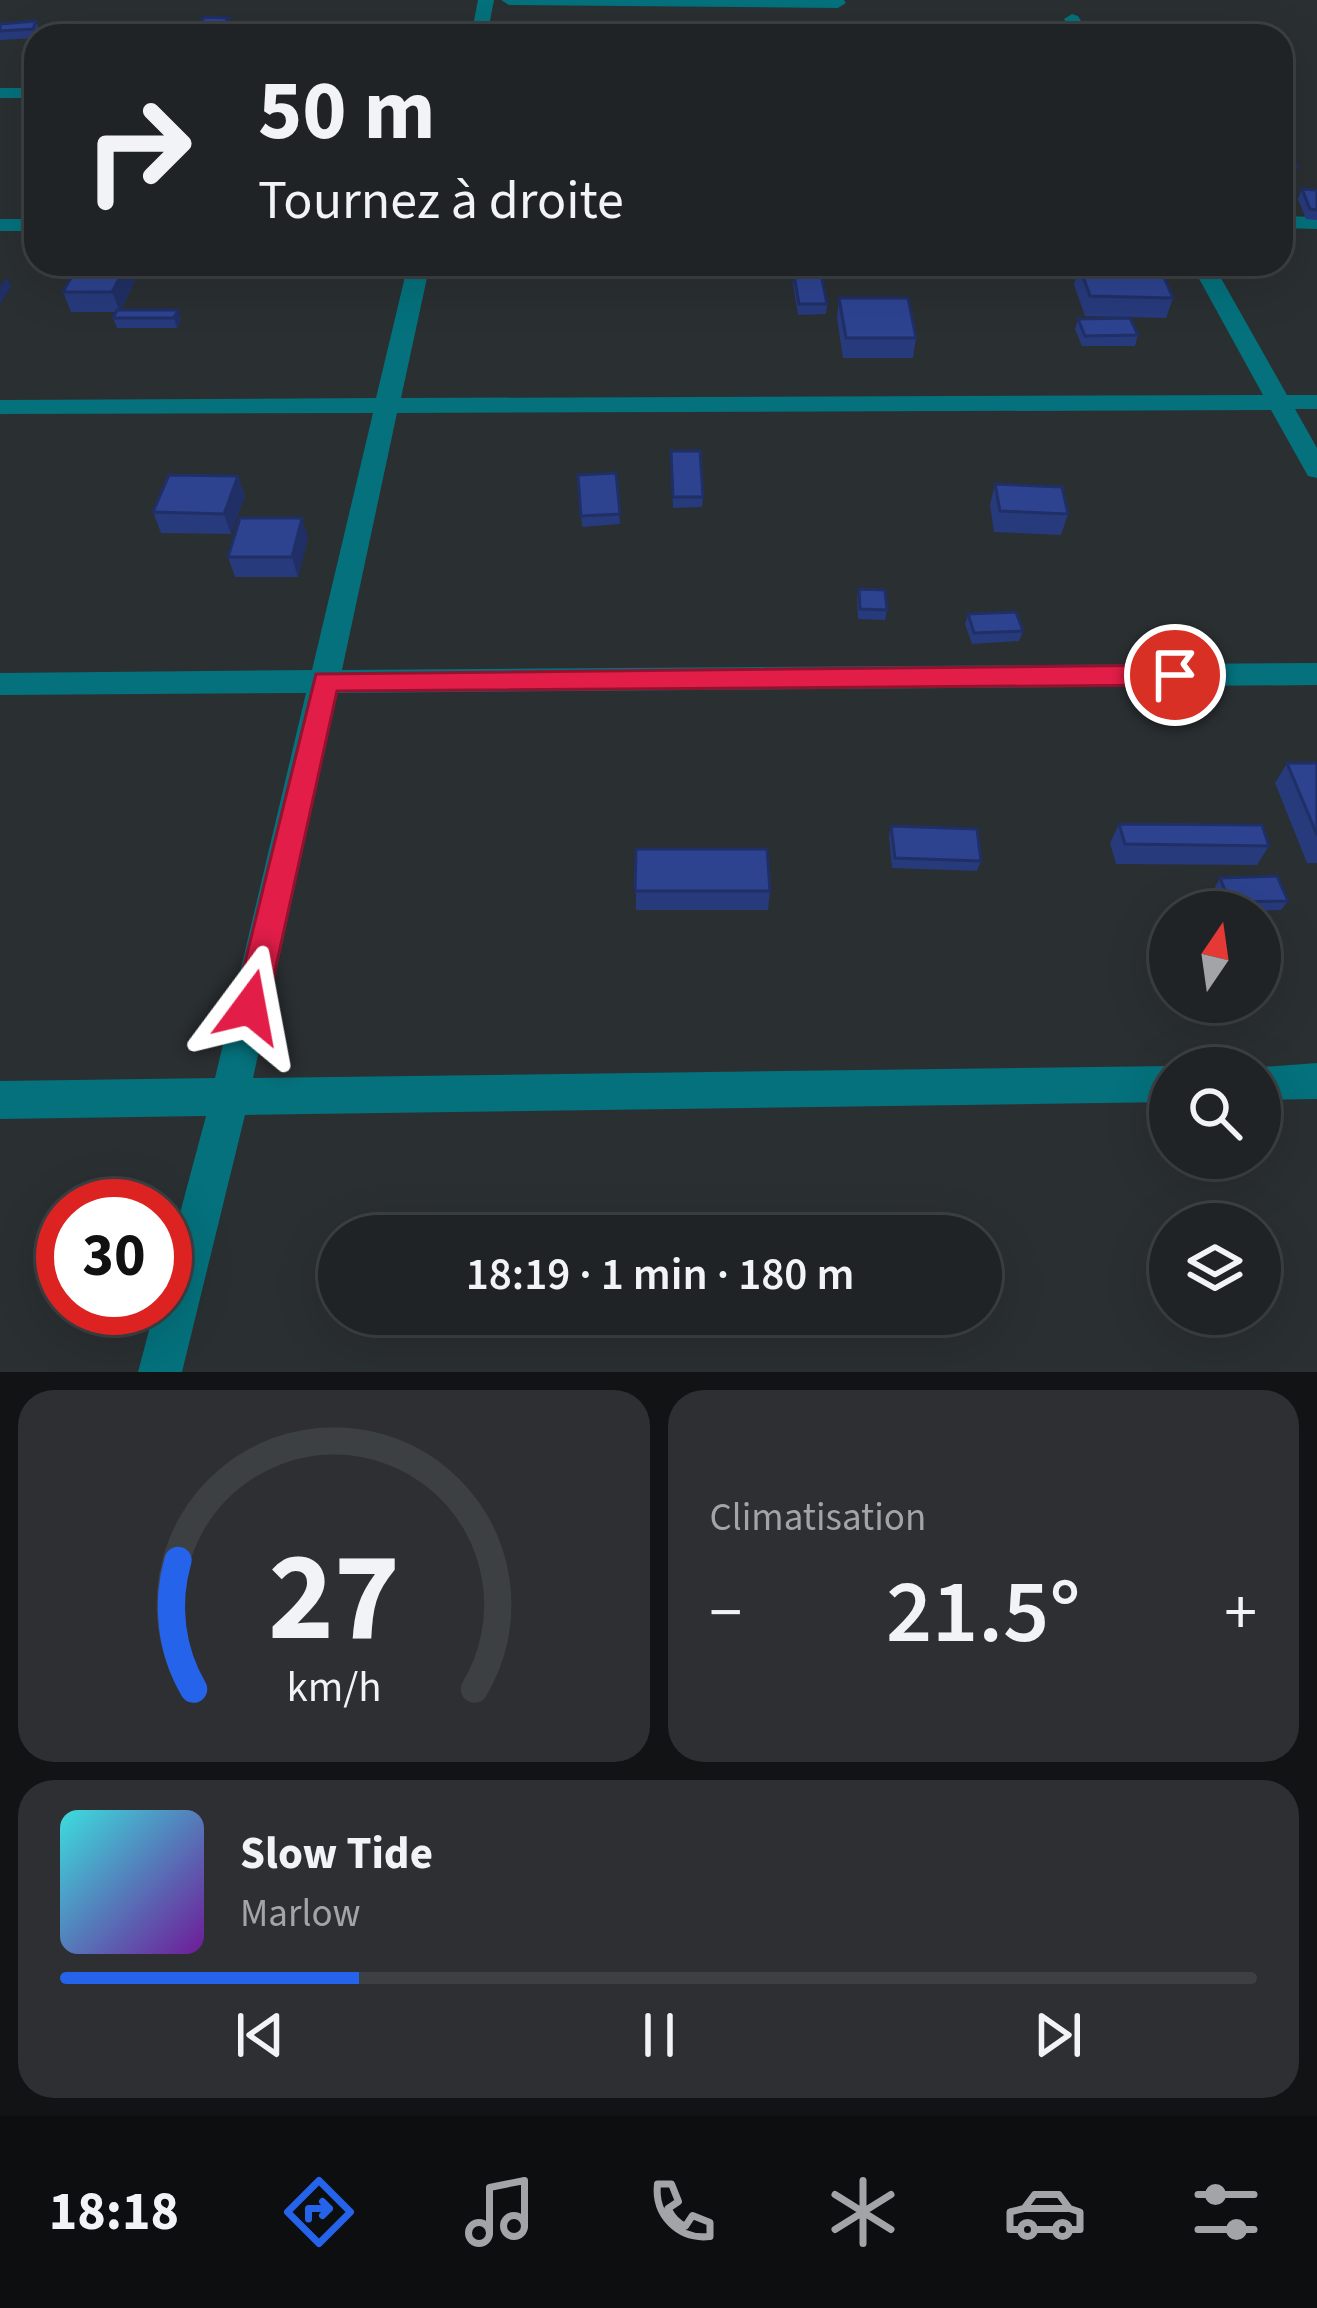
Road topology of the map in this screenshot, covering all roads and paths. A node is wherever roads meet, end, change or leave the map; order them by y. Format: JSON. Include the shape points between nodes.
{"nodes":[{"id":1,"x":509,"y":0,"type":"edge"},
{"id":2,"x":838,"y":3,"type":"dead end"},
{"id":3,"x":1072,"y":19,"type":"dead end"},
{"id":4,"x":1075,"y":24,"type":"edge"},
{"id":5,"x":416,"y":276,"type":"edge"},
{"id":6,"x":1209,"y":276,"type":"edge"},
{"id":7,"x":1280,"y":402,"type":"junction"},
{"id":8,"x":1317,"y":402,"type":"edge"},
{"id":9,"x":387,"y":404,"type":"junction"},
{"id":10,"x":0,"y":407,"type":"edge"},
{"id":11,"x":1317,"y":470,"type":"edge"},
{"id":12,"x":1317,"y":674,"type":"edge"},
{"id":13,"x":326,"y":681,"type":"junction"},
{"id":14,"x":0,"y":684,"type":"edge"},
{"id":15,"x":1281,"y":1082,"type":"edge"},
{"id":16,"x":1317,"y":1082,"type":"edge"},
{"id":17,"x":1149,"y":1084,"type":"edge"},
{"id":18,"x":0,"y":1100,"type":"edge"},
{"id":19,"x":229,"y":1100,"type":"junction"},
{"id":20,"x":160,"y":1372,"type":"edge"}],
"edges":[{"from":1,"to":2,"type":"street"},
{"from":3,"to":4,"type":"street"},
{"from":5,"to":9,"type":"street"},
{"from":6,"to":7,"type":"street"},
{"from":7,"to":8,"type":"street"},
{"from":7,"to":9,"type":"street"},
{"from":7,"to":11,"type":"street"},
{"from":9,"to":10,"type":"street"},
{"from":9,"to":13,"type":"street"},
{"from":12,"to":13,"type":"street"},
{"from":13,"to":14,"type":"street"},
{"from":13,"to":19,"type":"street"},
{"from":15,"to":16,"type":"street"},
{"from":17,"to":19,"type":"street"},
{"from":18,"to":19,"type":"street"},
{"from":19,"to":20,"type":"street"}]}
